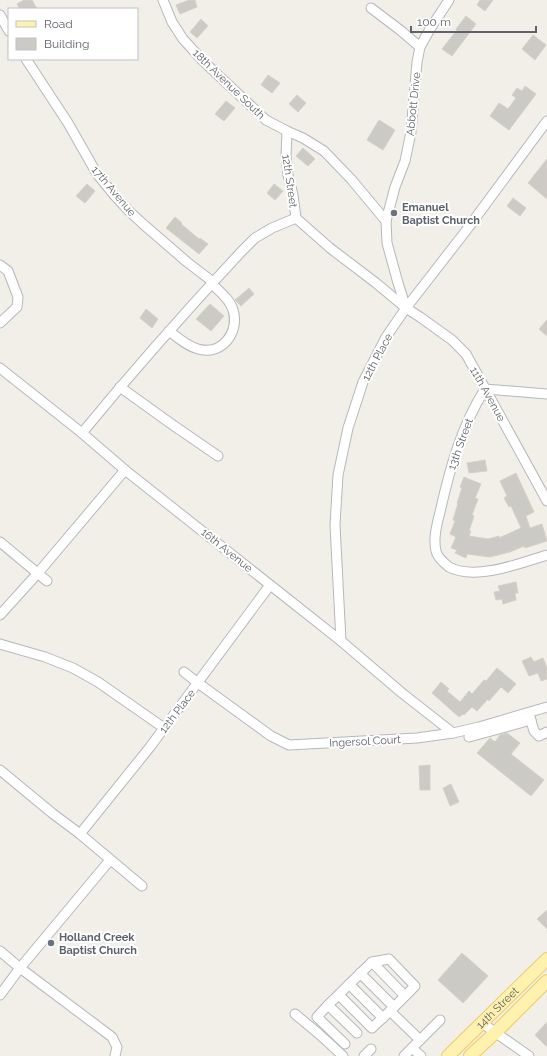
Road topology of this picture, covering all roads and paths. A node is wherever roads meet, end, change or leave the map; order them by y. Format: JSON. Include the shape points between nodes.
{"nodes":[{"id":1,"x":163,"y":0,"type":"edge"},
{"id":2,"x":449,"y":0,"type":"edge"},
{"id":3,"x":371,"y":8,"type":"dead end"},
{"id":4,"x":0,"y":15,"type":"edge"},
{"id":5,"x":8,"y":29,"type":"edge"},
{"id":6,"x":420,"y":47,"type":"junction"},
{"id":7,"x":27,"y":60,"type":"edge"},
{"id":8,"x":547,"y":121,"type":"edge"},
{"id":9,"x":287,"y":131,"type":"junction"},
{"id":10,"x":296,"y":218,"type":"junction"},
{"id":11,"x":386,"y":221,"type":"junction"},
{"id":12,"x":0,"y":265,"type":"edge"},
{"id":13,"x":212,"y":283,"type":"junction"},
{"id":14,"x":406,"y":308,"type":"junction"},
{"id":15,"x":0,"y":323,"type":"edge"},
{"id":16,"x":169,"y":331,"type":"junction"},
{"id":17,"x":0,"y":368,"type":"edge"},
{"id":18,"x":120,"y":387,"type":"junction"},
{"id":19,"x":485,"y":390,"type":"junction"},
{"id":20,"x":547,"y":394,"type":"edge"},
{"id":21,"x":82,"y":433,"type":"junction"},
{"id":22,"x":218,"y":456,"type":"dead end"},
{"id":23,"x":125,"y":470,"type":"junction"},
{"id":24,"x":547,"y":501,"type":"edge"},
{"id":25,"x":0,"y":542,"type":"edge"},
{"id":26,"x":547,"y":555,"type":"edge"},
{"id":27,"x":38,"y":573,"type":"junction"},
{"id":28,"x":48,"y":581,"type":"dead end"},
{"id":29,"x":270,"y":585,"type":"junction"},
{"id":30,"x":0,"y":615,"type":"edge"},
{"id":31,"x":340,"y":641,"type":"junction"},
{"id":32,"x":0,"y":644,"type":"edge"},
{"id":33,"x":184,"y":672,"type":"dead end"},
{"id":34,"x":198,"y":683,"type":"junction"},
{"id":35,"x":547,"y":707,"type":"edge"},
{"id":36,"x":530,"y":716,"type":"junction"},
{"id":37,"x":164,"y":728,"type":"junction"},
{"id":38,"x":547,"y":732,"type":"edge"},
{"id":39,"x":453,"y":733,"type":"junction"},
{"id":40,"x":469,"y":737,"type":"dead end"},
{"id":41,"x":0,"y":770,"type":"edge"},
{"id":42,"x":80,"y":834,"type":"junction"},
{"id":43,"x":110,"y":860,"type":"junction"},
{"id":44,"x":142,"y":886,"type":"dead end"},
{"id":45,"x":0,"y":951,"type":"edge"},
{"id":46,"x":547,"y":959,"type":"edge"},
{"id":47,"x":372,"y":962,"type":"junction"},
{"id":48,"x":20,"y":968,"type":"junction"},
{"id":49,"x":360,"y":974,"type":"junction"},
{"id":50,"x":547,"y":981,"type":"edge"},
{"id":51,"x":349,"y":984,"type":"junction"},
{"id":52,"x":0,"y":995,"type":"edge"},
{"id":53,"x":339,"y":995,"type":"junction"},
{"id":54,"x":405,"y":996,"type":"junction"},
{"id":55,"x":328,"y":1005,"type":"junction"},
{"id":56,"x":392,"y":1009,"type":"junction"},
{"id":57,"x":295,"y":1014,"type":"dead end"},
{"id":58,"x":383,"y":1018,"type":"junction"},
{"id":59,"x":440,"y":1020,"type":"dead end"},
{"id":60,"x":482,"y":1023,"type":"junction"},
{"id":61,"x":496,"y":1032,"type":"junction"},
{"id":62,"x":357,"y":1033,"type":"dead end"},
{"id":63,"x":420,"y":1040,"type":"junction"},
{"id":64,"x":345,"y":1044,"type":"dead end"},
{"id":65,"x":412,"y":1048,"type":"junction"},
{"id":66,"x":371,"y":1049,"type":"dead end"},
{"id":67,"x":116,"y":1052,"type":"edge"},
{"id":68,"x":343,"y":1056,"type":"edge"},
{"id":69,"x":364,"y":1056,"type":"edge"},
{"id":70,"x":404,"y":1056,"type":"edge"},
{"id":71,"x":421,"y":1056,"type":"edge"},
{"id":72,"x":448,"y":1056,"type":"edge"},
{"id":73,"x":470,"y":1056,"type":"edge"},
{"id":74,"x":529,"y":1056,"type":"edge"}],
"edges":[{"from":1,"to":9,"type":"street","name":"18th Avenue South","via":[[172,22],[183,39],[202,60],[266,120]]},
{"from":2,"to":6,"type":"street"},
{"from":3,"to":6,"type":"street"},
{"from":4,"to":5,"type":"street"},
{"from":6,"to":11,"type":"street","name":"Abbott Drive","via":[[411,132],[405,161]]},
{"from":7,"to":13,"type":"street","name":"17th Avenue","via":[[68,123],[97,174],[115,196],[143,224]]},
{"from":8,"to":14,"type":"street","name":"12th Place"},
{"from":9,"to":10,"type":"street","name":"12th Street","via":[[286,156]]},
{"from":9,"to":11,"type":"street","name":"18th Avenue South","via":[[324,151]]},
{"from":10,"to":13,"type":"street","name":"12th Street","via":[[255,238]]},
{"from":10,"to":14,"type":"street"},
{"from":11,"to":14,"type":"street","via":[[387,243]]},
{"from":12,"to":15,"type":"street","via":[[8,271],[18,297],[17,307]]},
{"from":13,"to":16,"type":"street","name":"12th Street"},
{"from":13,"to":16,"type":"street","via":[[233,308],[236,322],[224,345],[211,351],[198,349]]},
{"from":14,"to":19,"type":"street","name":"11th Avenue","via":[[452,340],[466,354]]},
{"from":14,"to":31,"type":"street","name":"12th Place","via":[[386,338],[363,382],[348,428],[338,475],[335,525]]},
{"from":16,"to":18,"type":"street","name":"12th Street"},
{"from":17,"to":21,"type":"street","name":"16th Avenue"},
{"from":18,"to":21,"type":"street","name":"12th Street"},
{"from":18,"to":22,"type":"street"},
{"from":19,"to":20,"type":"street"},
{"from":19,"to":24,"type":"street","name":"11th Avenue"},
{"from":19,"to":26,"type":"street","name":"13th Street","via":[[475,405],[460,439],[435,534],[436,553],[448,566],[457,570],[476,572]]},
{"from":21,"to":23,"type":"street","name":"16th Avenue"},
{"from":23,"to":27,"type":"street"},
{"from":23,"to":29,"type":"street","name":"16th Avenue"},
{"from":25,"to":27,"type":"street"},
{"from":27,"to":28,"type":"street"},
{"from":27,"to":30,"type":"street"},
{"from":29,"to":31,"type":"street","name":"16th Avenue"},
{"from":29,"to":34,"type":"street","name":"12th Place"},
{"from":31,"to":39,"type":"street","name":"16th Avenue"},
{"from":32,"to":37,"type":"street","via":[[73,668],[98,682]]},
{"from":33,"to":34,"type":"street","name":"Ingersol Court"},
{"from":34,"to":37,"type":"street","name":"12th Place"},
{"from":34,"to":39,"type":"street","name":"Ingersol Court","via":[[271,736],[289,745],[417,738]]},
{"from":35,"to":36,"type":"street","name":"Ingersol Court"},
{"from":36,"to":38,"type":"street","via":[[534,731],[539,736]]},
{"from":36,"to":39,"type":"street","name":"Ingersol Court"},
{"from":36,"to":40,"type":"street"},
{"from":37,"to":42,"type":"street","name":"12th Place"},
{"from":41,"to":42,"type":"street"},
{"from":42,"to":43,"type":"street"},
{"from":43,"to":44,"type":"street"},
{"from":43,"to":48,"type":"street"},
{"from":45,"to":48,"type":"street"},
{"from":46,"to":60,"type":"main road","name":"14th Street"},
{"from":47,"to":49,"type":"street"},
{"from":47,"to":54,"type":"street"},
{"from":47,"to":54,"type":"street","via":[[390,959],[415,986]]},
{"from":48,"to":52,"type":"street"},
{"from":48,"to":67,"type":"street","via":[[112,1037]]},
{"from":49,"to":51,"type":"street"},
{"from":49,"to":56,"type":"street"},
{"from":50,"to":61,"type":"main road","name":"14th Street"},
{"from":51,"to":53,"type":"street"},
{"from":51,"to":58,"type":"street"},
{"from":53,"to":55,"type":"street"},
{"from":53,"to":58,"type":"street","via":[[372,1028]]},
{"from":54,"to":56,"type":"street"},
{"from":55,"to":62,"type":"street"},
{"from":55,"to":64,"type":"street","via":[[317,1017]]},
{"from":56,"to":58,"type":"street"},
{"from":56,"to":63,"type":"street"},
{"from":57,"to":68,"type":"street"},
{"from":59,"to":63,"type":"street"},
{"from":60,"to":61,"type":"street"},
{"from":60,"to":72,"type":"main road","name":"14th Street"},
{"from":61,"to":73,"type":"main road","name":"14th Street"},
{"from":61,"to":74,"type":"street"},
{"from":63,"to":65,"type":"street"},
{"from":65,"to":70,"type":"street"},
{"from":65,"to":71,"type":"street"},
{"from":66,"to":69,"type":"street"}]}
